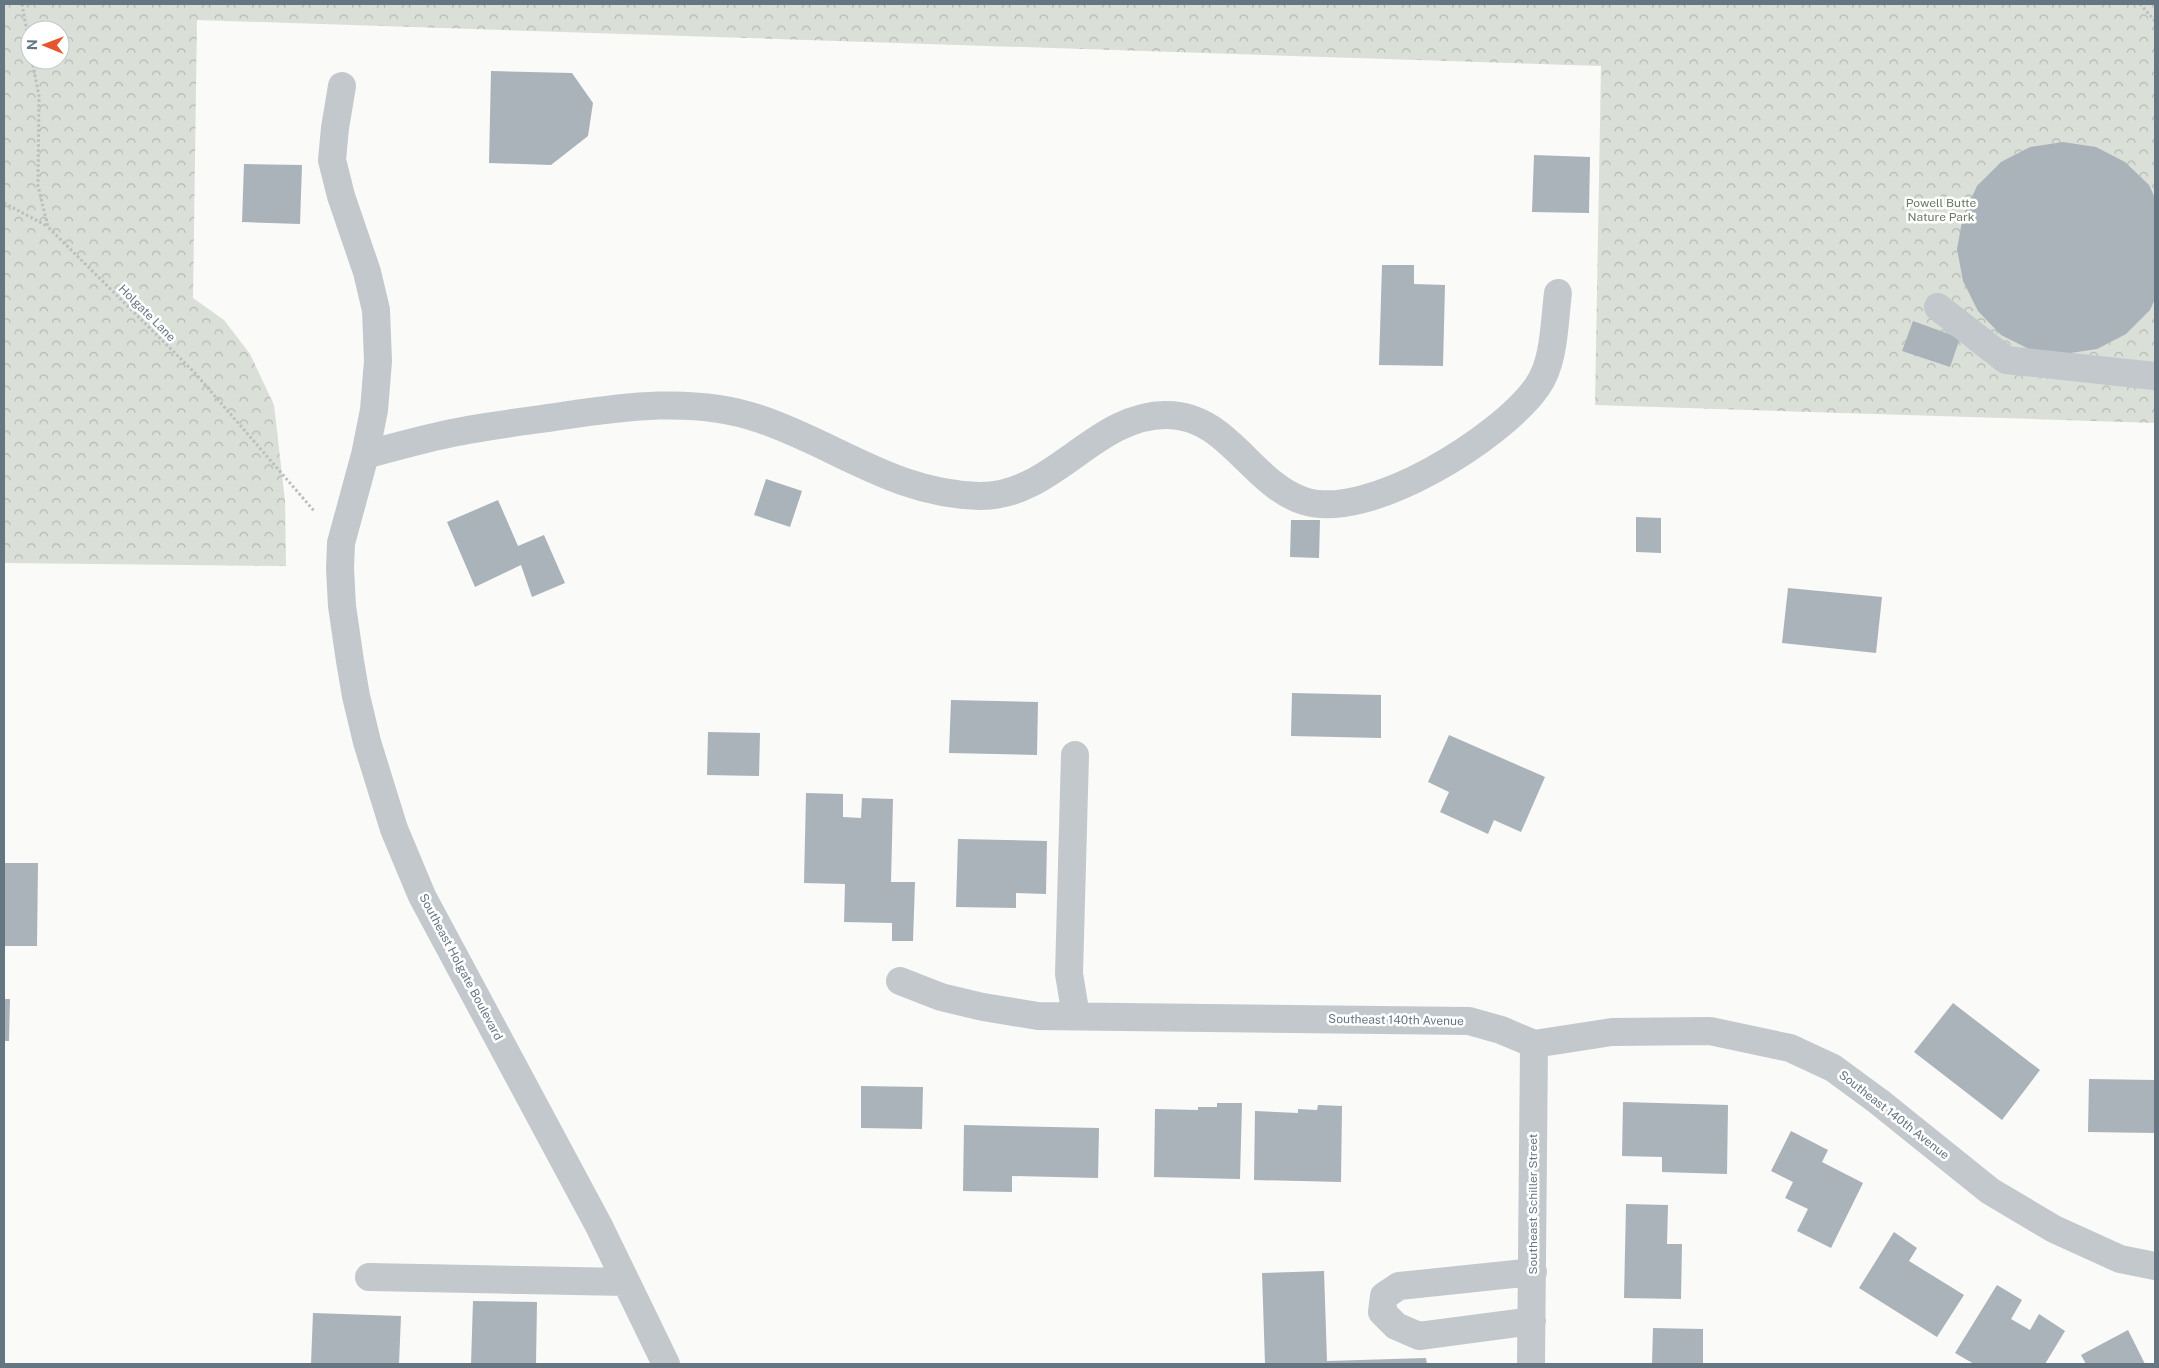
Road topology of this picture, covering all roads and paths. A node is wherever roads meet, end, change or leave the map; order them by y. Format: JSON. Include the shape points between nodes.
{"nodes":[{"id":1,"x":22,"y":4,"type":"edge"},
{"id":2,"x":2140,"y":4,"type":"edge"},
{"id":3,"x":25,"y":20,"type":"edge"},
{"id":4,"x":2155,"y":21,"type":"edge"},
{"id":5,"x":34,"y":70,"type":"edge"},
{"id":6,"x":342,"y":86,"type":"dead end"},
{"id":7,"x":4,"y":203,"type":"edge"},
{"id":8,"x":48,"y":227,"type":"junction"},
{"id":9,"x":1558,"y":293,"type":"dead end"},
{"id":10,"x":1938,"y":307,"type":"dead end"},
{"id":11,"x":2155,"y":376,"type":"edge"},
{"id":12,"x":365,"y":454,"type":"junction"},
{"id":13,"x":341,"y":543,"type":"junction"},
{"id":14,"x":1075,"y":755,"type":"dead end"},
{"id":15,"x":900,"y":981,"type":"dead end"},
{"id":16,"x":1076,"y":1016,"type":"junction"},
{"id":17,"x":1534,"y":1044,"type":"junction"},
{"id":18,"x":2155,"y":1266,"type":"edge"},
{"id":19,"x":1533,"y":1272,"type":"junction"},
{"id":20,"x":369,"y":1277,"type":"dead end"},
{"id":21,"x":626,"y":1282,"type":"junction"},
{"id":22,"x":1532,"y":1321,"type":"junction"},
{"id":23,"x":666,"y":1364,"type":"edge"},
{"id":24,"x":1531,"y":1364,"type":"edge"}],
"edges":[{"from":1,"to":3,"type":"path"},
{"from":2,"to":4,"type":"path"},
{"from":5,"to":8,"type":"path","via":[[39,96],[38,186]]},
{"from":6,"to":12,"type":"street","name":"Southeast Holgate Boulevard","via":[[332,160],[376,310],[378,361],[374,410]]},
{"from":7,"to":8,"type":"path","name":"Holgate Lane"},
{"from":8,"to":13,"type":"path","name":"Holgate Lane","via":[[195,373]]},
{"from":9,"to":12,"type":"street","via":[[1547,368],[1538,386],[1518,408],[1440,466],[1389,491],[1353,503],[1320,505],[1288,494],[1272,485],[1211,429],[1193,420],[1169,415],[1131,421],[1113,429],[1023,487],[982,496],[919,487],[861,465],[759,418],[736,412],[677,406],[600,410],[478,428]]},
{"from":10,"to":11,"type":"street","via":[[2006,360]]},
{"from":12,"to":13,"type":"street","name":"Southeast Holgate Boulevard"},
{"from":13,"to":21,"type":"street","name":"Southeast Holgate Boulevard","via":[[342,606],[356,696],[377,781],[394,829],[439,928]]},
{"from":14,"to":16,"type":"street","via":[[1069,974]]},
{"from":15,"to":16,"type":"street","name":"Southeast 140th Avenue","via":[[941,997],[983,1007],[1038,1016]]},
{"from":16,"to":17,"type":"street","name":"Southeast 140th Avenue","via":[[1469,1021]]},
{"from":17,"to":18,"type":"street","name":"Southeast 140th Avenue","via":[[1612,1032],[1710,1031],[1790,1048],[1833,1068],[1990,1192],[2063,1233],[2120,1259]]},
{"from":17,"to":19,"type":"street","name":"Southeast Schiller Street"},
{"from":19,"to":22,"type":"street","name":"Southeast Schiller Street"},
{"from":19,"to":22,"type":"street","via":[[1399,1286],[1384,1296],[1382,1312],[1396,1326],[1419,1336]]},
{"from":20,"to":21,"type":"street"},
{"from":21,"to":23,"type":"street","name":"Southeast Holgate Boulevard"},
{"from":22,"to":24,"type":"street","name":"Southeast Schiller Street"}]}
